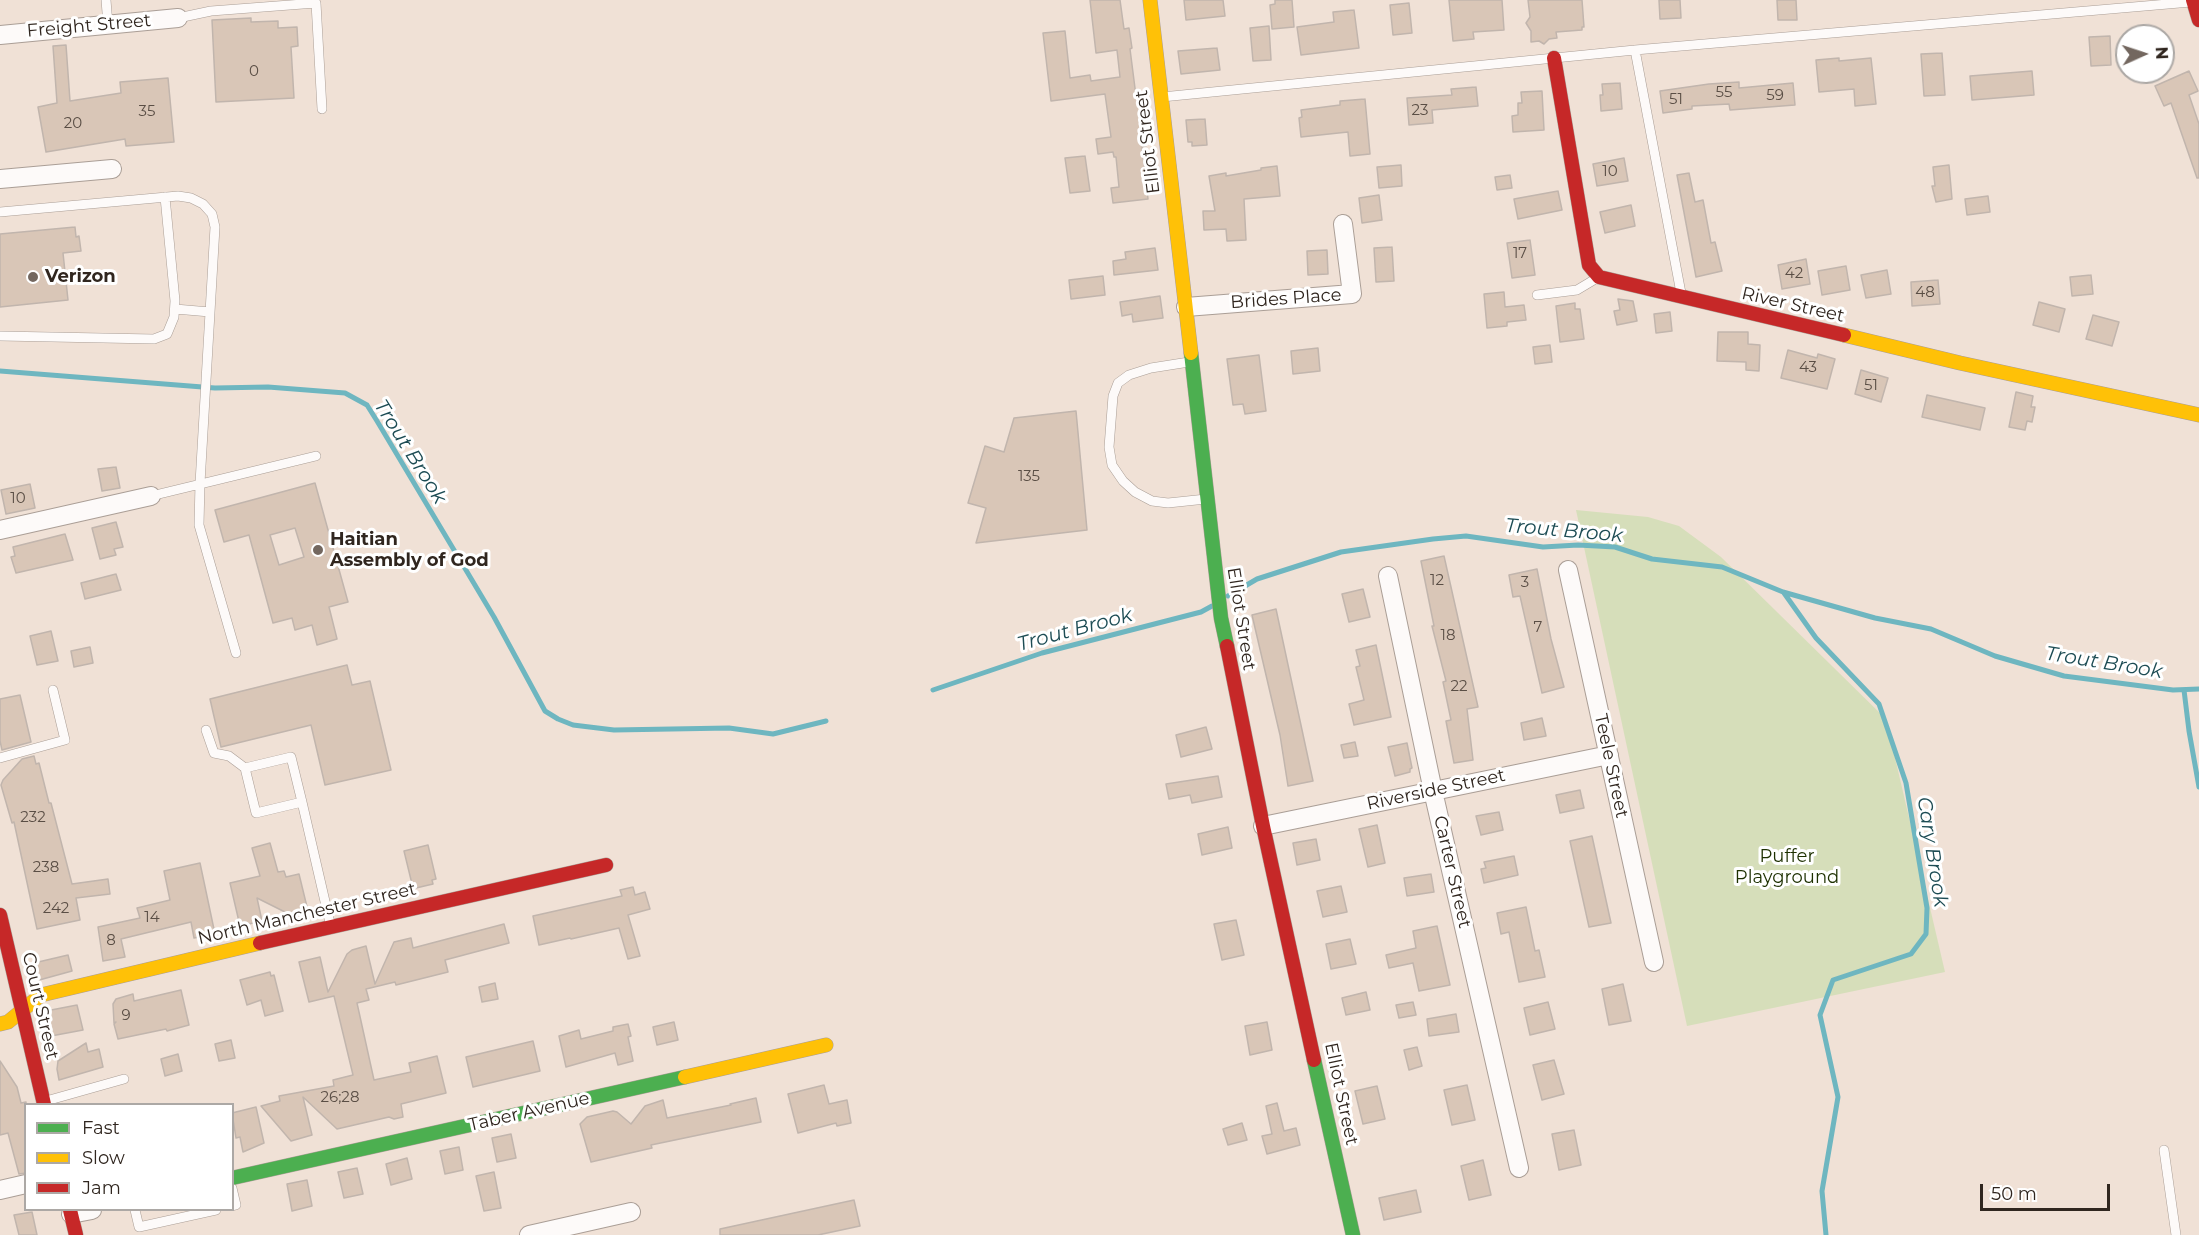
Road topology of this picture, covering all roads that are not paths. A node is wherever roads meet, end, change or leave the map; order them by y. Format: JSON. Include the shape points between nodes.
{"nodes":[{"id":1,"x":106,"y":0,"type":"edge"},
{"id":2,"x":1150,"y":0,"type":"edge"},
{"id":3,"x":2195,"y":1,"type":"edge"},
{"id":4,"x":178,"y":18,"type":"joint"},
{"id":5,"x":2199,"y":20,"type":"edge"},
{"id":6,"x":108,"y":25,"type":"junction"},
{"id":7,"x":0,"y":34,"type":"edge"},
{"id":8,"x":1635,"y":50,"type":"junction"},
{"id":9,"x":1554,"y":58,"type":"junction"},
{"id":10,"x":1160,"y":97,"type":"junction"},
{"id":11,"x":322,"y":109,"type":"dead end"},
{"id":12,"x":112,"y":169,"type":"dead end"},
{"id":13,"x":0,"y":179,"type":"edge"},
{"id":14,"x":165,"y":197,"type":"junction"},
{"id":15,"x":0,"y":212,"type":"edge"},
{"id":16,"x":1343,"y":224,"type":"dead end"},
{"id":17,"x":1599,"y":277,"type":"junction"},
{"id":18,"x":1537,"y":295,"type":"dead end"},
{"id":19,"x":1682,"y":298,"type":"junction"},
{"id":20,"x":1186,"y":307,"type":"junction"},
{"id":21,"x":175,"y":309,"type":"junction"},
{"id":22,"x":210,"y":312,"type":"junction"},
{"id":23,"x":0,"y":336,"type":"edge"},
{"id":24,"x":1192,"y":361,"type":"junction"},
{"id":25,"x":2199,"y":415,"type":"edge"},
{"id":26,"x":316,"y":456,"type":"dead end"},
{"id":27,"x":200,"y":483,"type":"junction"},
{"id":28,"x":151,"y":496,"type":"joint"},
{"id":29,"x":1207,"y":498,"type":"junction"},
{"id":30,"x":0,"y":530,"type":"edge"},
{"id":31,"x":1568,"y":570,"type":"dead end"},
{"id":32,"x":1388,"y":576,"type":"dead end"},
{"id":33,"x":236,"y":653,"type":"dead end"},
{"id":34,"x":53,"y":690,"type":"dead end"},
{"id":35,"x":206,"y":730,"type":"dead end"},
{"id":36,"x":1609,"y":755,"type":"junction"},
{"id":37,"x":0,"y":758,"type":"edge"},
{"id":38,"x":244,"y":768,"type":"junction"},
{"id":39,"x":1433,"y":791,"type":"junction"},
{"id":40,"x":302,"y":802,"type":"junction"},
{"id":41,"x":1263,"y":825,"type":"junction"},
{"id":42,"x":606,"y":865,"type":"dead end"},
{"id":43,"x":1,"y":920,"type":"edge"},
{"id":44,"x":331,"y":926,"type":"junction"},
{"id":45,"x":1654,"y":962,"type":"dead end"},
{"id":46,"x":22,"y":1010,"type":"junction"},
{"id":47,"x":0,"y":1024,"type":"edge"},
{"id":48,"x":826,"y":1046,"type":"dead end"},
{"id":49,"x":124,"y":1079,"type":"dead end"},
{"id":50,"x":44,"y":1103,"type":"edge"},
{"id":51,"x":2164,"y":1150,"type":"dead end"},
{"id":52,"x":1519,"y":1168,"type":"dead end"},
{"id":53,"x":234,"y":1178,"type":"edge"},
{"id":54,"x":24,"y":1184,"type":"edge"},
{"id":55,"x":0,"y":1190,"type":"edge"},
{"id":56,"x":135,"y":1211,"type":"edge"},
{"id":57,"x":207,"y":1211,"type":"edge"},
{"id":58,"x":70,"y":1212,"type":"edge"},
{"id":59,"x":631,"y":1212,"type":"dead end"},
{"id":60,"x":539,"y":1234,"type":"edge"},
{"id":61,"x":76,"y":1235,"type":"edge"},
{"id":62,"x":1353,"y":1235,"type":"edge"},
{"id":63,"x":2176,"y":1235,"type":"edge"}],
"edges":[{"from":1,"to":6,"type":"lane"},
{"from":2,"to":10,"type":"street","name":"Elliot Street"},
{"from":3,"to":5,"type":"street"},
{"from":3,"to":8,"type":"lane"},
{"from":4,"to":6,"type":"street","name":"Freight Street"},
{"from":4,"to":11,"type":"lane","via":[[211,11],[316,3]]},
{"from":6,"to":7,"type":"street","name":"Freight Street"},
{"from":8,"to":9,"type":"lane"},
{"from":8,"to":19,"type":"lane"},
{"from":9,"to":10,"type":"lane"},
{"from":9,"to":17,"type":"street","via":[[1589,265]]},
{"from":10,"to":20,"type":"street","name":"Elliot Street"},
{"from":12,"to":13,"type":"street"},
{"from":14,"to":15,"type":"lane"},
{"from":14,"to":21,"type":"lane"},
{"from":14,"to":22,"type":"lane","via":[[191,198],[212,214],[215,227]]},
{"from":16,"to":20,"type":"street","name":"Brides Place","via":[[1352,294]]},
{"from":17,"to":18,"type":"lane","via":[[1577,290]]},
{"from":17,"to":19,"type":"street","name":"River Street"},
{"from":19,"to":25,"type":"street","name":"River Street"},
{"from":20,"to":24,"type":"street","name":"Elliot Street"},
{"from":21,"to":22,"type":"lane"},
{"from":21,"to":23,"type":"lane","via":[[167,334],[160,338]]},
{"from":22,"to":27,"type":"lane"},
{"from":24,"to":29,"type":"street","name":"Elliot Street"},
{"from":24,"to":29,"type":"lane","via":[[1151,368],[1118,383],[1113,396],[1109,447],[1112,465],[1123,481],[1143,497],[1168,503]]},
{"from":26,"to":27,"type":"lane"},
{"from":27,"to":28,"type":"lane"},
{"from":27,"to":33,"type":"lane","via":[[199,525]]},
{"from":28,"to":30,"type":"street"},
{"from":29,"to":41,"type":"street","name":"Elliot Street","via":[[1221,618]]},
{"from":31,"to":36,"type":"street","name":"Teele Street"},
{"from":32,"to":39,"type":"street","name":"Carter Street"},
{"from":34,"to":37,"type":"lane","via":[[65,740]]},
{"from":35,"to":38,"type":"lane","via":[[214,753],[229,756]]},
{"from":36,"to":39,"type":"street","name":"Riverside Street"},
{"from":36,"to":45,"type":"street","name":"Teele Street"},
{"from":38,"to":40,"type":"lane","via":[[256,813]]},
{"from":38,"to":40,"type":"lane","via":[[291,757]]},
{"from":39,"to":41,"type":"street","name":"Riverside Street"},
{"from":39,"to":52,"type":"street","name":"Carter Street"},
{"from":40,"to":44,"type":"lane"},
{"from":41,"to":62,"type":"street","name":"Elliot Street"},
{"from":42,"to":44,"type":"street","name":"North Manchester Street"},
{"from":43,"to":46,"type":"street","name":"Court Street"},
{"from":44,"to":46,"type":"street","name":"North Manchester Street","via":[[41,995]]},
{"from":46,"to":47,"type":"street","name":"North Manchester Street"},
{"from":46,"to":50,"type":"street","name":"Court Street"},
{"from":48,"to":53,"type":"street","name":"Taber Avenue"},
{"from":49,"to":50,"type":"lane"},
{"from":51,"to":63,"type":"lane"},
{"from":54,"to":55,"type":"street"},
{"from":56,"to":57,"type":"lane","via":[[139,1227]]},
{"from":58,"to":61,"type":"street"},
{"from":59,"to":60,"type":"street"}]}
